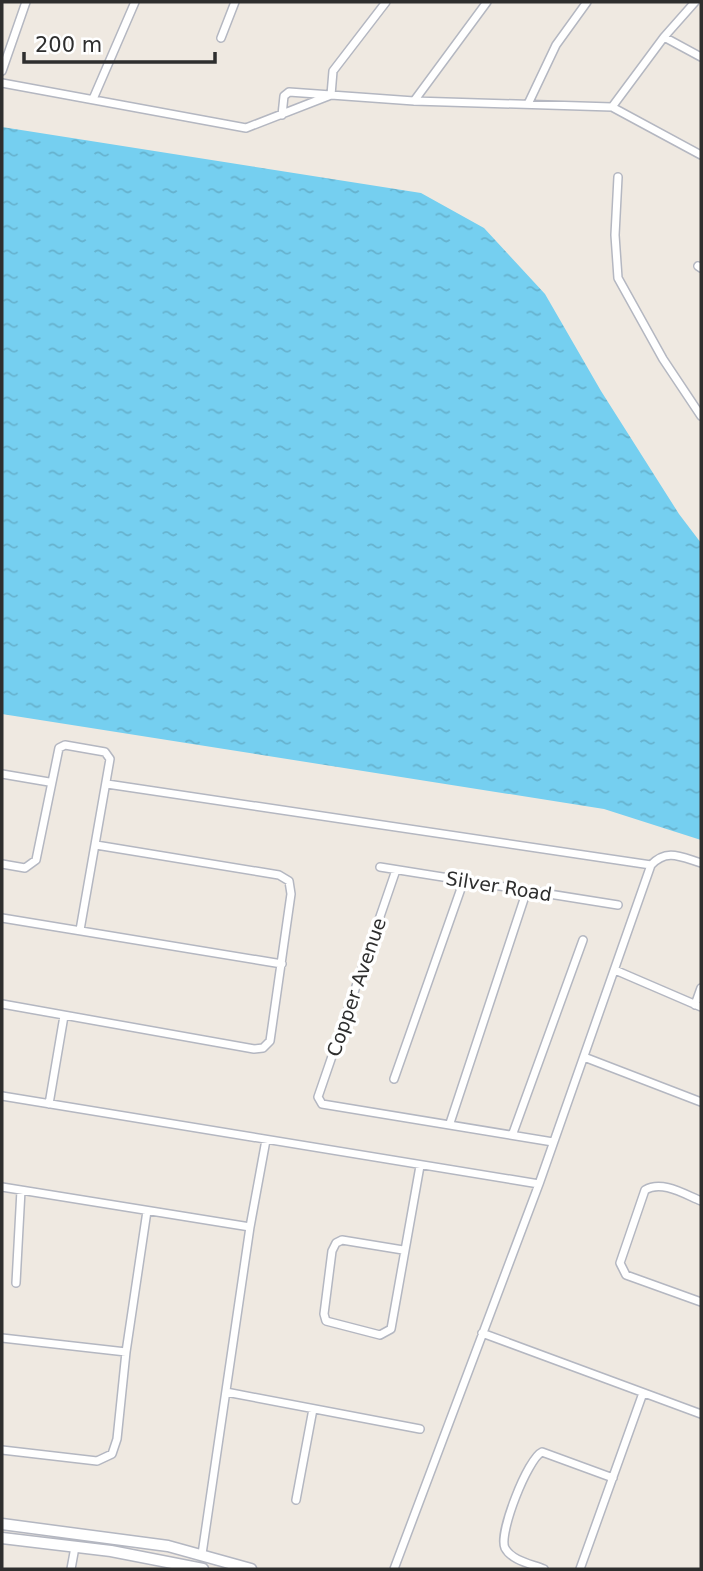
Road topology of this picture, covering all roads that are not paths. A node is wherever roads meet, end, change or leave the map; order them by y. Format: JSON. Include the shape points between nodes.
{"nodes":[{"id":1,"x":26,"y":2,"type":"edge"},
{"id":2,"x":135,"y":2,"type":"edge"},
{"id":3,"x":235,"y":2,"type":"edge"},
{"id":4,"x":386,"y":2,"type":"edge"},
{"id":5,"x":487,"y":2,"type":"edge"},
{"id":6,"x":587,"y":2,"type":"edge"},
{"id":7,"x":695,"y":2,"type":"edge"},
{"id":8,"x":664,"y":37,"type":"junction"},
{"id":9,"x":221,"y":38,"type":"dead end"},
{"id":10,"x":701,"y":57,"type":"edge"},
{"id":11,"x":2,"y":71,"type":"edge"},
{"id":12,"x":2,"y":83,"type":"edge"},
{"id":13,"x":331,"y":95,"type":"junction"},
{"id":14,"x":93,"y":99,"type":"junction"},
{"id":15,"x":414,"y":101,"type":"junction"},
{"id":16,"x":528,"y":104,"type":"junction"},
{"id":17,"x":612,"y":107,"type":"junction"},
{"id":18,"x":282,"y":115,"type":"junction"},
{"id":19,"x":701,"y":155,"type":"edge"},
{"id":20,"x":618,"y":177,"type":"dead end"},
{"id":21,"x":701,"y":416,"type":"edge"},
{"id":22,"x":2,"y":774,"type":"edge"},
{"id":23,"x":50,"y":782,"type":"junction"},
{"id":24,"x":107,"y":784,"type":"junction"},
{"id":25,"x":96,"y":845,"type":"junction"},
{"id":26,"x":701,"y":863,"type":"edge"},
{"id":27,"x":2,"y":864,"type":"edge"},
{"id":28,"x":651,"y":864,"type":"junction"},
{"id":29,"x":380,"y":867,"type":"dead end"},
{"id":30,"x":396,"y":870,"type":"junction"},
{"id":31,"x":464,"y":880,"type":"junction"},
{"id":32,"x":527,"y":890,"type":"junction"},
{"id":33,"x":618,"y":905,"type":"dead end"},
{"id":34,"x":2,"y":918,"type":"edge"},
{"id":35,"x":80,"y":930,"type":"junction"},
{"id":36,"x":583,"y":940,"type":"dead end"},
{"id":37,"x":282,"y":964,"type":"junction"},
{"id":38,"x":615,"y":970,"type":"junction"},
{"id":39,"x":701,"y":988,"type":"edge"},
{"id":40,"x":2,"y":1004,"type":"edge"},
{"id":41,"x":698,"y":1006,"type":"edge"},
{"id":42,"x":64,"y":1016,"type":"junction"},
{"id":43,"x":584,"y":1057,"type":"junction"},
{"id":44,"x":394,"y":1079,"type":"dead end"},
{"id":45,"x":2,"y":1096,"type":"edge"},
{"id":46,"x":701,"y":1102,"type":"edge"},
{"id":47,"x":49,"y":1104,"type":"junction"},
{"id":48,"x":450,"y":1124,"type":"junction"},
{"id":49,"x":513,"y":1133,"type":"junction"},
{"id":50,"x":266,"y":1140,"type":"junction"},
{"id":51,"x":553,"y":1142,"type":"junction"},
{"id":52,"x":420,"y":1166,"type":"junction"},
{"id":53,"x":538,"y":1185,"type":"junction"},
{"id":54,"x":2,"y":1187,"type":"edge"},
{"id":55,"x":21,"y":1190,"type":"junction"},
{"id":56,"x":701,"y":1201,"type":"edge"},
{"id":57,"x":147,"y":1211,"type":"junction"},
{"id":58,"x":250,"y":1227,"type":"junction"},
{"id":59,"x":403,"y":1250,"type":"junction"},
{"id":60,"x":16,"y":1283,"type":"dead end"},
{"id":61,"x":701,"y":1302,"type":"edge"},
{"id":62,"x":482,"y":1333,"type":"junction"},
{"id":63,"x":2,"y":1338,"type":"edge"},
{"id":64,"x":126,"y":1352,"type":"junction"},
{"id":65,"x":226,"y":1392,"type":"junction"},
{"id":66,"x":643,"y":1393,"type":"junction"},
{"id":67,"x":313,"y":1409,"type":"junction"},
{"id":68,"x":701,"y":1414,"type":"edge"},
{"id":69,"x":420,"y":1429,"type":"dead end"},
{"id":70,"x":2,"y":1450,"type":"edge"},
{"id":71,"x":613,"y":1478,"type":"junction"},
{"id":72,"x":296,"y":1500,"type":"dead end"},
{"id":73,"x":2,"y":1524,"type":"edge"},
{"id":74,"x":2,"y":1538,"type":"edge"},
{"id":75,"x":75,"y":1546,"type":"junction"},
{"id":76,"x":202,"y":1554,"type":"junction"},
{"id":77,"x":71,"y":1569,"type":"edge"},
{"id":78,"x":202,"y":1569,"type":"edge"},
{"id":79,"x":251,"y":1569,"type":"edge"},
{"id":80,"x":394,"y":1569,"type":"edge"},
{"id":81,"x":544,"y":1569,"type":"edge"},
{"id":82,"x":580,"y":1569,"type":"edge"}],
"edges":[{"from":1,"to":11,"type":"street"},
{"from":2,"to":14,"type":"street"},
{"from":3,"to":9,"type":"street"},
{"from":4,"to":13,"type":"street","via":[[333,71]]},
{"from":5,"to":15,"type":"street"},
{"from":6,"to":16,"type":"street","via":[[556,45]]},
{"from":7,"to":8,"type":"street"},
{"from":8,"to":10,"type":"street"},
{"from":8,"to":17,"type":"street"},
{"from":12,"to":14,"type":"street"},
{"from":13,"to":15,"type":"street"},
{"from":13,"to":18,"type":"street"},
{"from":13,"to":18,"type":"street","via":[[289,92],[284,96]]},
{"from":14,"to":18,"type":"street","via":[[246,128]]},
{"from":15,"to":16,"type":"street"},
{"from":16,"to":17,"type":"street"},
{"from":17,"to":19,"type":"street"},
{"from":20,"to":21,"type":"street","via":[[618,278]]},
{"from":22,"to":23,"type":"street"},
{"from":23,"to":24,"type":"street","via":[[59,748],[65,745],[105,752],[110,759]]},
{"from":23,"to":27,"type":"street","via":[[36,860],[24,867]]},
{"from":24,"to":25,"type":"street"},
{"from":24,"to":28,"type":"street"},
{"from":25,"to":35,"type":"street"},
{"from":25,"to":37,"type":"street","via":[[279,874],[289,881],[291,894]]},
{"from":26,"to":28,"type":"street","via":[[670,854],[660,855]]},
{"from":28,"to":38,"type":"street"},
{"from":29,"to":30,"type":"street","name":"Silver Road"},
{"from":30,"to":31,"type":"street","name":"Silver Road"},
{"from":30,"to":48,"type":"street","name":"Copper Avenue","via":[[318,1097],[321,1104]]},
{"from":31,"to":32,"type":"street","name":"Silver Road"},
{"from":31,"to":44,"type":"street"},
{"from":32,"to":33,"type":"street","name":"Silver Road"},
{"from":32,"to":48,"type":"street"},
{"from":34,"to":35,"type":"street"},
{"from":35,"to":37,"type":"street"},
{"from":36,"to":49,"type":"street"},
{"from":37,"to":42,"type":"street","via":[[270,1041],[263,1048]]},
{"from":38,"to":41,"type":"street"},
{"from":38,"to":43,"type":"street"},
{"from":39,"to":41,"type":"street"},
{"from":40,"to":42,"type":"street"},
{"from":42,"to":47,"type":"street"},
{"from":43,"to":46,"type":"street"},
{"from":43,"to":51,"type":"street"},
{"from":45,"to":47,"type":"street"},
{"from":47,"to":50,"type":"street"},
{"from":48,"to":49,"type":"street"},
{"from":49,"to":51,"type":"street"},
{"from":50,"to":52,"type":"street"},
{"from":50,"to":58,"type":"street"},
{"from":51,"to":53,"type":"street"},
{"from":52,"to":53,"type":"street"},
{"from":52,"to":59,"type":"street"},
{"from":53,"to":62,"type":"street"},
{"from":54,"to":55,"type":"street"},
{"from":55,"to":57,"type":"street"},
{"from":55,"to":60,"type":"street"},
{"from":56,"to":61,"type":"street","via":[[663,1186],[645,1190],[620,1263],[626,1275]]},
{"from":57,"to":58,"type":"street"},
{"from":57,"to":64,"type":"street"},
{"from":58,"to":65,"type":"street"},
{"from":59,"to":59,"type":"street","via":[[342,1240],[335,1243],[326,1321],[380,1335],[391,1329]]},
{"from":62,"to":66,"type":"street"},
{"from":62,"to":80,"type":"street"},
{"from":63,"to":64,"type":"street"},
{"from":64,"to":70,"type":"street","via":[[112,1454],[97,1461]]},
{"from":65,"to":67,"type":"street"},
{"from":65,"to":76,"type":"street"},
{"from":66,"to":68,"type":"street"},
{"from":66,"to":71,"type":"street"},
{"from":67,"to":69,"type":"street"},
{"from":67,"to":72,"type":"street"},
{"from":71,"to":81,"type":"street","via":[[542,1452],[531,1460],[503,1533],[504,1547],[512,1557]]},
{"from":71,"to":82,"type":"street"},
{"from":73,"to":76,"type":"main road","via":[[102,1535]]},
{"from":74,"to":75,"type":"main road"},
{"from":75,"to":77,"type":"street"},
{"from":75,"to":78,"type":"main road"},
{"from":76,"to":79,"type":"main road"}]}
